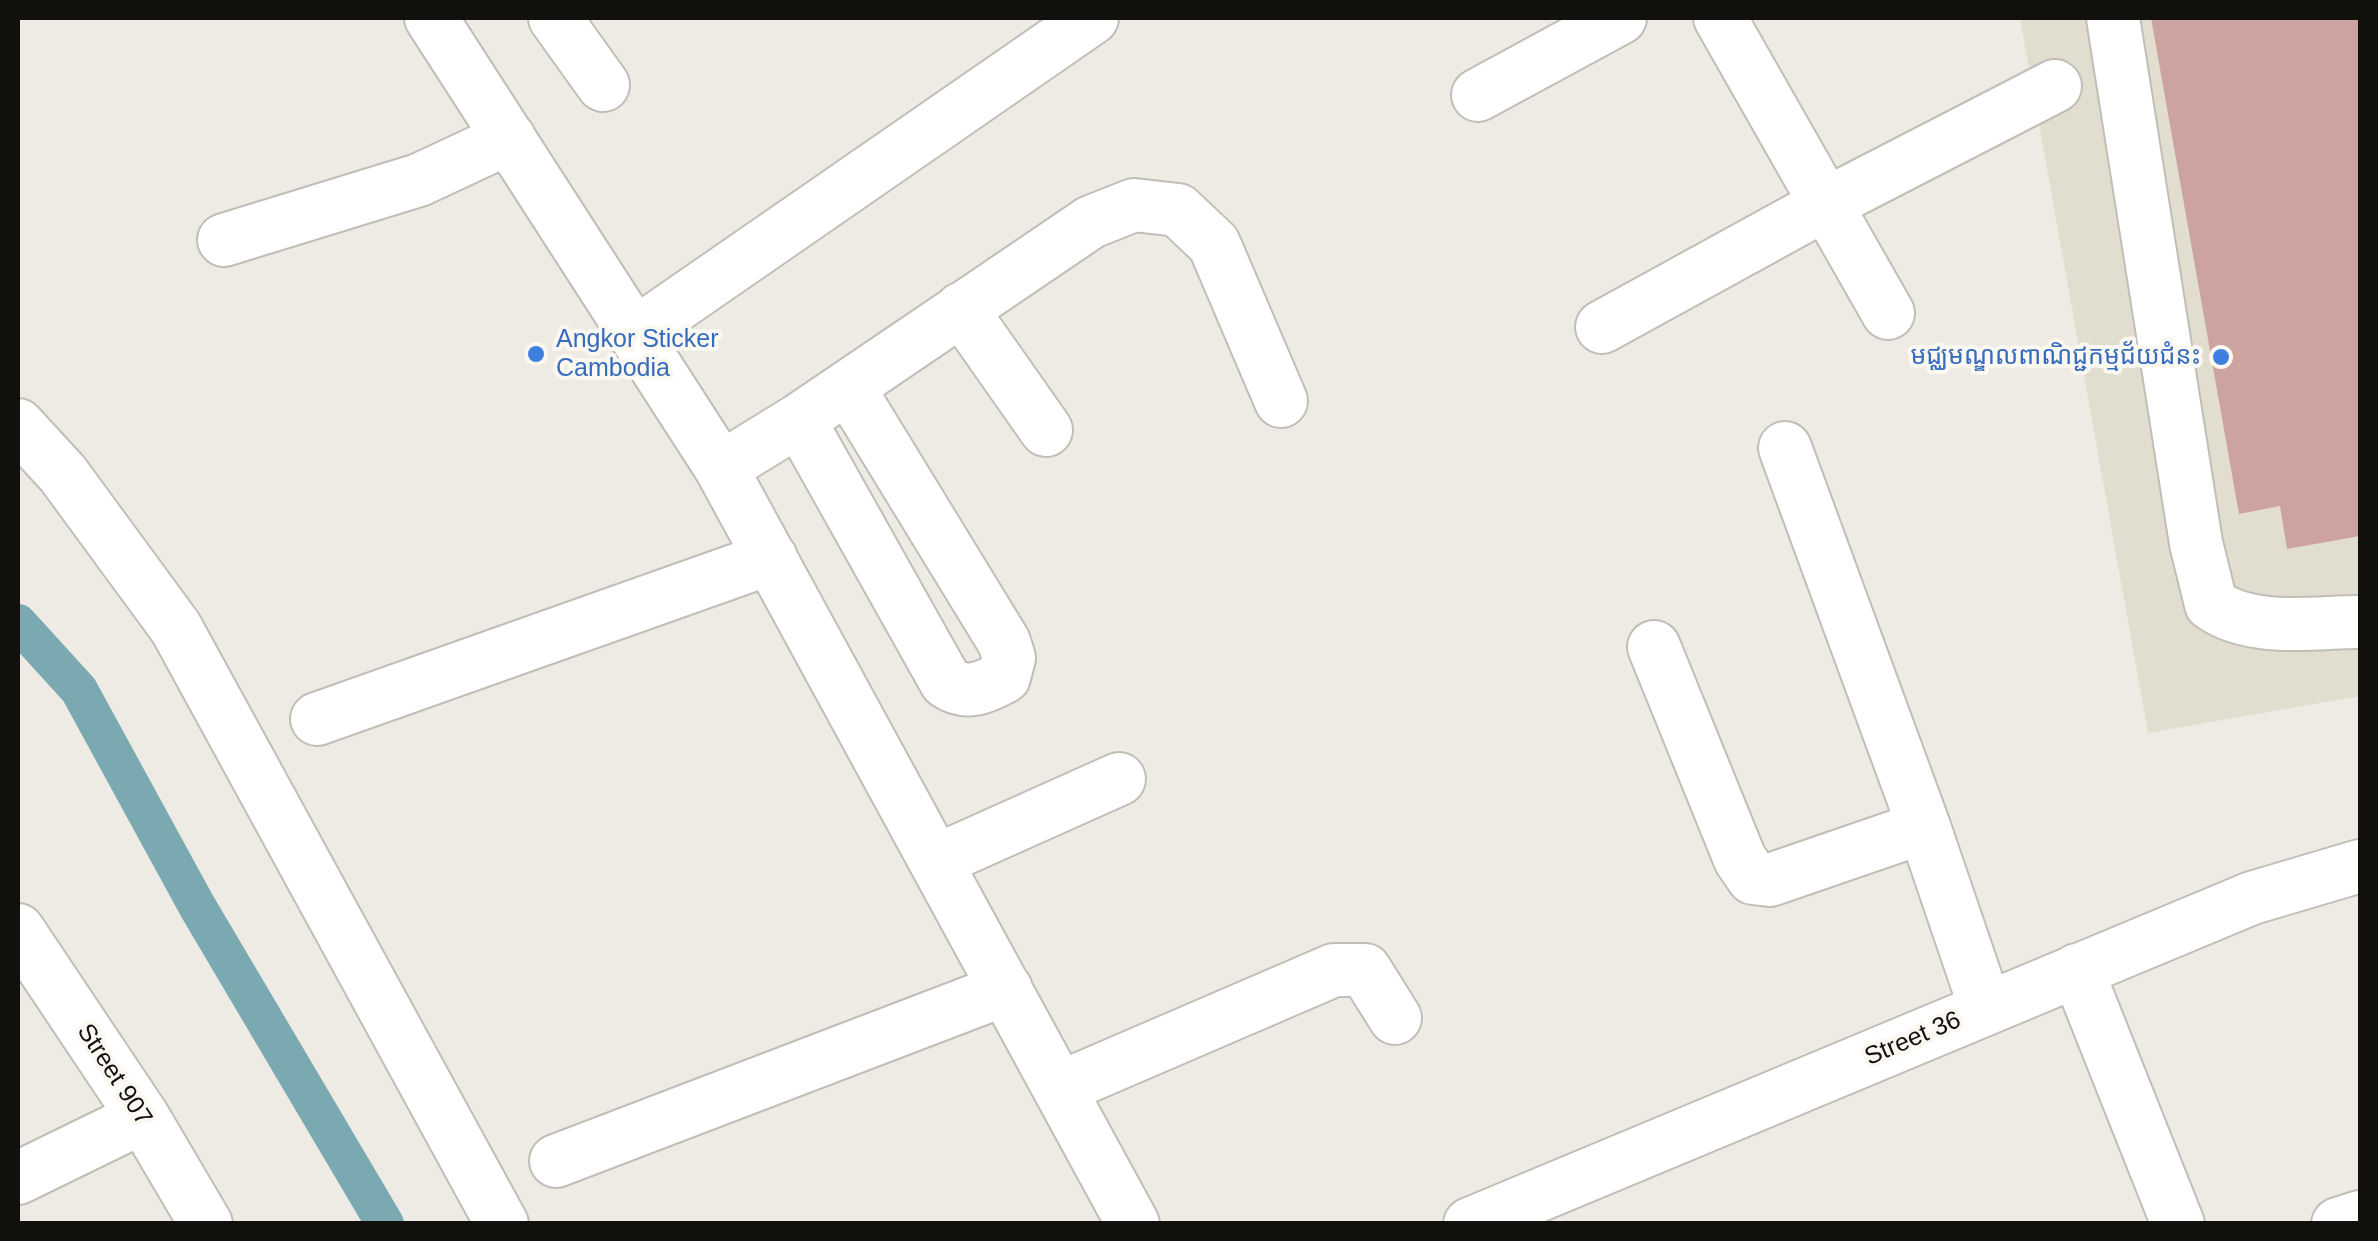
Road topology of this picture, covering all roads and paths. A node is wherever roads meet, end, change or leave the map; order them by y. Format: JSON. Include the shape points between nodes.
{"nodes":[{"id":1,"x":555,"y":18,"type":"edge"},
{"id":2,"x":1092,"y":18,"type":"edge"},
{"id":3,"x":1620,"y":18,"type":"edge"},
{"id":4,"x":1720,"y":18,"type":"edge"},
{"id":5,"x":2113,"y":18,"type":"edge"},
{"id":6,"x":442,"y":21,"type":"edge"},
{"id":7,"x":602,"y":85,"type":"dead end"},
{"id":8,"x":2055,"y":86,"type":"dead end"},
{"id":9,"x":1478,"y":95,"type":"dead end"},
{"id":10,"x":509,"y":138,"type":"junction"},
{"id":11,"x":1826,"y":204,"type":"junction"},
{"id":12,"x":224,"y":240,"type":"dead end"},
{"id":13,"x":961,"y":309,"type":"junction"},
{"id":14,"x":1888,"y":313,"type":"dead end"},
{"id":15,"x":1602,"y":327,"type":"dead end"},
{"id":16,"x":635,"y":334,"type":"junction"},
{"id":17,"x":848,"y":387,"type":"junction"},
{"id":18,"x":1281,"y":401,"type":"dead end"},
{"id":19,"x":798,"y":420,"type":"junction"},
{"id":20,"x":18,"y":425,"type":"edge"},
{"id":21,"x":1046,"y":430,"type":"dead end"},
{"id":22,"x":1785,"y":448,"type":"dead end"},
{"id":23,"x":721,"y":468,"type":"junction"},
{"id":24,"x":771,"y":558,"type":"junction"},
{"id":25,"x":2360,"y":622,"type":"edge"},
{"id":26,"x":1654,"y":647,"type":"dead end"},
{"id":27,"x":317,"y":719,"type":"dead end"},
{"id":28,"x":1119,"y":779,"type":"dead end"},
{"id":29,"x":1924,"y":827,"type":"junction"},
{"id":30,"x":936,"y":861,"type":"junction"},
{"id":31,"x":2360,"y":866,"type":"edge"},
{"id":32,"x":18,"y":930,"type":"edge"},
{"id":33,"x":2077,"y":970,"type":"junction"},
{"id":34,"x":1006,"y":989,"type":"junction"},
{"id":35,"x":1986,"y":1009,"type":"junction"},
{"id":36,"x":1395,"y":1018,"type":"dead end"},
{"id":37,"x":1060,"y":1088,"type":"junction"},
{"id":38,"x":143,"y":1117,"type":"junction"},
{"id":39,"x":556,"y":1161,"type":"dead end"},
{"id":40,"x":18,"y":1178,"type":"edge"},
{"id":41,"x":2360,"y":1217,"type":"edge"},
{"id":42,"x":206,"y":1224,"type":"edge"},
{"id":43,"x":502,"y":1224,"type":"edge"},
{"id":44,"x":1134,"y":1224,"type":"edge"},
{"id":45,"x":1470,"y":1224,"type":"edge"},
{"id":46,"x":2178,"y":1224,"type":"edge"},
{"id":47,"x":2338,"y":1224,"type":"edge"}],
"edges":[{"from":1,"to":7,"type":"street"},
{"from":2,"to":16,"type":"street"},
{"from":3,"to":9,"type":"street"},
{"from":4,"to":11,"type":"street"},
{"from":5,"to":25,"type":"street","via":[[2211,604],[2261,622]]},
{"from":6,"to":10,"type":"street"},
{"from":8,"to":11,"type":"street"},
{"from":10,"to":12,"type":"street","via":[[419,180]]},
{"from":10,"to":16,"type":"street"},
{"from":11,"to":14,"type":"street"},
{"from":11,"to":15,"type":"street"},
{"from":13,"to":17,"type":"street"},
{"from":13,"to":18,"type":"street","via":[[1091,222],[1134,205],[1178,210],[1214,244]]},
{"from":13,"to":21,"type":"street"},
{"from":16,"to":23,"type":"street"},
{"from":17,"to":19,"type":"street"},
{"from":17,"to":19,"type":"street","via":[[1004,642],[1004,677],[983,689],[958,690],[946,682]]},
{"from":19,"to":23,"type":"street"},
{"from":20,"to":43,"type":"street","via":[[63,474],[176,628]]},
{"from":22,"to":29,"type":"street"},
{"from":23,"to":24,"type":"street"},
{"from":24,"to":27,"type":"street"},
{"from":24,"to":30,"type":"street"},
{"from":26,"to":29,"type":"street","via":[[1752,878],[1770,880]]},
{"from":28,"to":30,"type":"street"},
{"from":29,"to":35,"type":"street"},
{"from":30,"to":34,"type":"street"},
{"from":31,"to":33,"type":"street","name":"Street 36","via":[[2252,898]]},
{"from":32,"to":38,"type":"street","name":"Street 907"},
{"from":33,"to":35,"type":"street","name":"Street 36"},
{"from":33,"to":46,"type":"street"},
{"from":34,"to":37,"type":"street"},
{"from":34,"to":39,"type":"street"},
{"from":35,"to":45,"type":"street","name":"Street 36"},
{"from":36,"to":37,"type":"street","via":[[1365,970],[1334,970]]},
{"from":37,"to":44,"type":"street"},
{"from":38,"to":40,"type":"street"},
{"from":38,"to":42,"type":"street","name":"Street 907"},
{"from":41,"to":47,"type":"street"}]}
